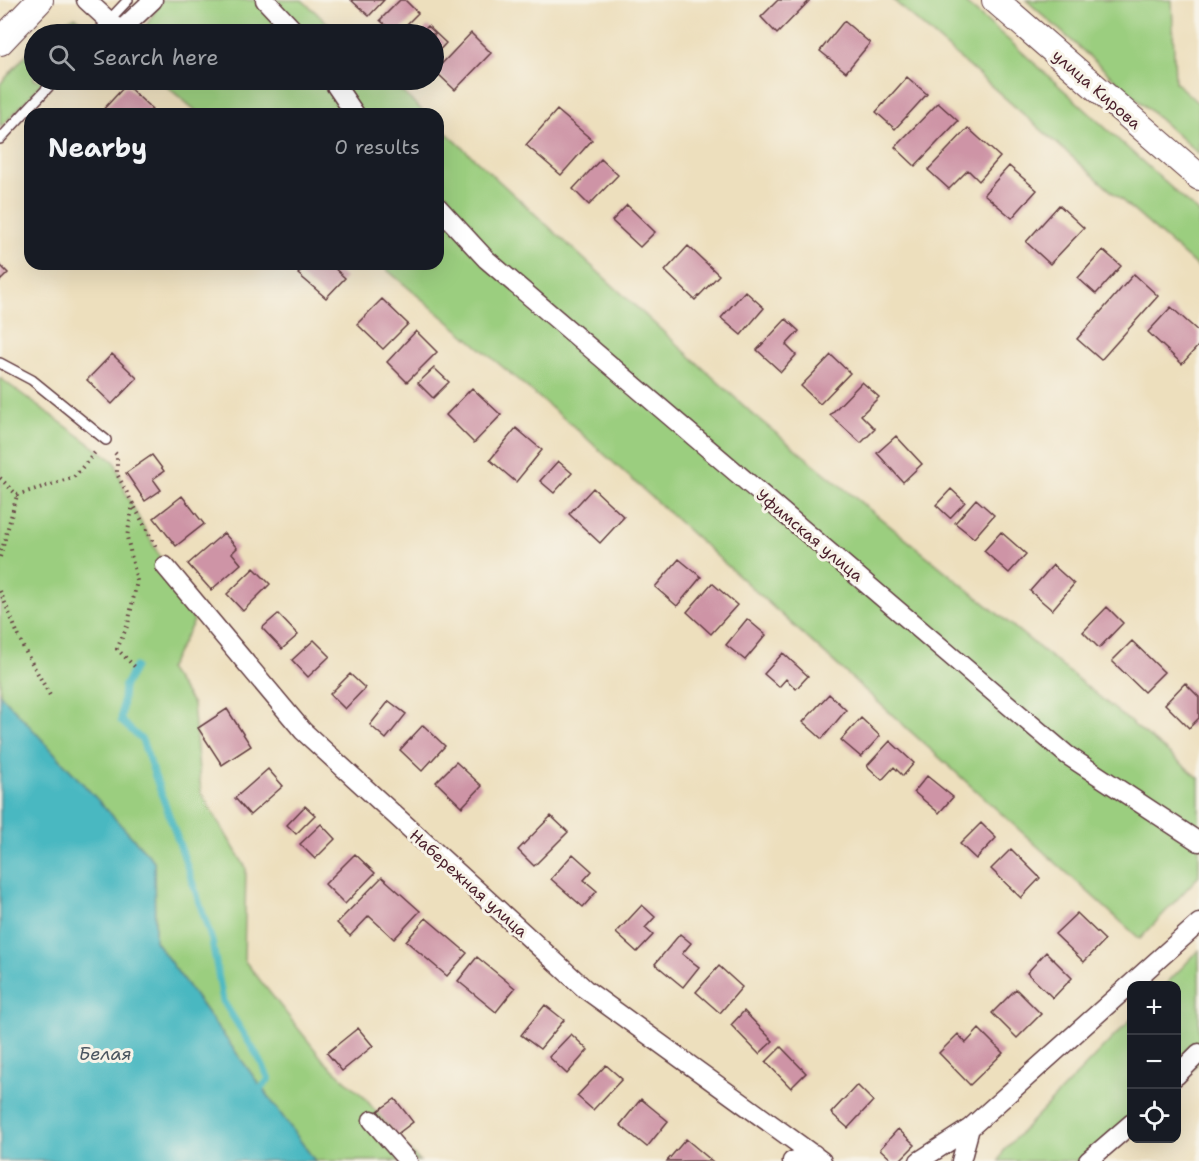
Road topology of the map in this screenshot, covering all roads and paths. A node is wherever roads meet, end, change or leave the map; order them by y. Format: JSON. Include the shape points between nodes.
{"nodes":[{"id":1,"x":40,"y":0,"type":"edge"},
{"id":2,"x":86,"y":0,"type":"edge"},
{"id":3,"x":128,"y":0,"type":"edge"},
{"id":4,"x":153,"y":0,"type":"edge"},
{"id":5,"x":265,"y":0,"type":"edge"},
{"id":6,"x":995,"y":0,"type":"edge"},
{"id":7,"x":109,"y":21,"type":"junction"},
{"id":8,"x":106,"y":24,"type":"edge"},
{"id":9,"x":112,"y":24,"type":"edge"},
{"id":10,"x":127,"y":24,"type":"edge"},
{"id":11,"x":288,"y":24,"type":"edge"},
{"id":12,"x":0,"y":42,"type":"edge"},
{"id":13,"x":46,"y":90,"type":"edge"},
{"id":14,"x":339,"y":90,"type":"edge"},
{"id":15,"x":29,"y":108,"type":"edge"},
{"id":16,"x":351,"y":108,"type":"edge"},
{"id":17,"x":24,"y":113,"type":"edge"},
{"id":18,"x":0,"y":139,"type":"edge"},
{"id":19,"x":1199,"y":177,"type":"edge"},
{"id":20,"x":444,"y":214,"type":"edge"},
{"id":21,"x":0,"y":363,"type":"edge"},
{"id":22,"x":106,"y":440,"type":"junction"},
{"id":23,"x":0,"y":478,"type":"edge"},
{"id":24,"x":18,"y":495,"type":"junction"},
{"id":25,"x":133,"y":502,"type":"junction"},
{"id":26,"x":0,"y":557,"type":"edge"},
{"id":27,"x":165,"y":566,"type":"joint"},
{"id":28,"x":0,"y":591,"type":"edge"},
{"id":29,"x":135,"y":667,"type":"dead end"},
{"id":30,"x":52,"y":699,"type":"dead end"},
{"id":31,"x":1199,"y":842,"type":"edge"},
{"id":32,"x":1199,"y":923,"type":"edge"},
{"id":33,"x":1199,"y":1053,"type":"edge"},
{"id":34,"x":1181,"y":1071,"type":"edge"},
{"id":35,"x":372,"y":1120,"type":"dead end"},
{"id":36,"x":1127,"y":1127,"type":"edge"},
{"id":37,"x":970,"y":1128,"type":"junction"},
{"id":38,"x":818,"y":1158,"type":"edge"},
{"id":39,"x":408,"y":1161,"type":"edge"},
{"id":40,"x":792,"y":1161,"type":"edge"},
{"id":41,"x":919,"y":1161,"type":"edge"},
{"id":42,"x":961,"y":1161,"type":"edge"},
{"id":43,"x":1088,"y":1161,"type":"edge"}],
"edges":[{"from":1,"to":12,"type":"main road"},
{"from":2,"to":7,"type":"street"},
{"from":3,"to":7,"type":"lane"},
{"from":4,"to":10,"type":"street"},
{"from":5,"to":11,"type":"street"},
{"from":6,"to":19,"type":"main road","name":"улица Кирова"},
{"from":7,"to":8,"type":"lane"},
{"from":7,"to":9,"type":"street"},
{"from":13,"to":15,"type":"lane"},
{"from":14,"to":16,"type":"street"},
{"from":17,"to":18,"type":"lane"},
{"from":20,"to":31,"type":"street","name":"Уфимская улица","via":[[486,259],[1067,755]]},
{"from":21,"to":22,"type":"lane","via":[[32,380]]},
{"from":22,"to":24,"type":"path","via":[[74,477]]},
{"from":22,"to":25,"type":"path","via":[[117,455],[117,474]]},
{"from":23,"to":24,"type":"path"},
{"from":24,"to":26,"type":"path"},
{"from":25,"to":27,"type":"path"},
{"from":25,"to":29,"type":"path","via":[[127,537],[136,581],[128,624],[117,649]]},
{"from":27,"to":38,"type":"street","name":"Набережная улица","via":[[303,731],[585,989]]},
{"from":28,"to":30,"type":"path","via":[[24,649]]},
{"from":32,"to":37,"type":"street"},
{"from":33,"to":34,"type":"street"},
{"from":35,"to":39,"type":"street"},
{"from":36,"to":43,"type":"street"},
{"from":37,"to":41,"type":"street"},
{"from":37,"to":42,"type":"street"},
{"from":38,"to":40,"type":"street","name":"Набережная улица"}]}
